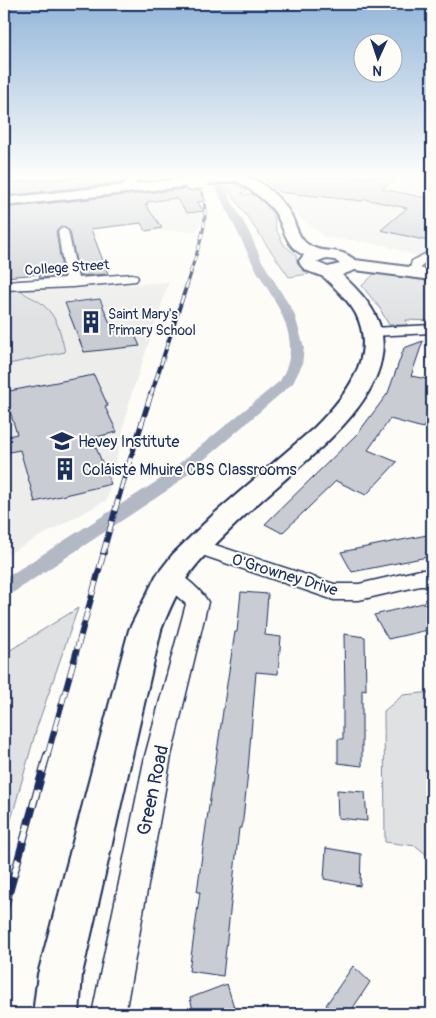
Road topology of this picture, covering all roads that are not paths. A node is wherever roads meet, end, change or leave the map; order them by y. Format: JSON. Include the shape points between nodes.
{"nodes":[{"id":1,"x":287,"y":225,"type":"edge"},
{"id":2,"x":63,"y":231,"type":"dead end"},
{"id":3,"x":432,"y":254,"type":"edge"},
{"id":4,"x":316,"y":255,"type":"junction"},
{"id":5,"x":349,"y":264,"type":"junction"},
{"id":6,"x":328,"y":272,"type":"junction"},
{"id":7,"x":416,"y":272,"type":"junction"},
{"id":8,"x":432,"y":275,"type":"edge"},
{"id":9,"x":132,"y":278,"type":"dead end"},
{"id":10,"x":72,"y":282,"type":"junction"},
{"id":11,"x":4,"y":286,"type":"edge"},
{"id":12,"x":432,"y":329,"type":"edge"},
{"id":13,"x":372,"y":332,"type":"junction"},
{"id":14,"x":182,"y":564,"type":"junction"},
{"id":15,"x":432,"y":578,"type":"edge"},
{"id":16,"x":56,"y":1014,"type":"edge"},
{"id":17,"x":108,"y":1014,"type":"edge"}],
"edges":[{"from":1,"to":4,"type":"street","via":[[294,241],[306,252]]},
{"from":2,"to":10,"type":"street"},
{"from":3,"to":7,"type":"street","via":[[416,264]]},
{"from":4,"to":5,"type":"street","via":[[340,256]]},
{"from":4,"to":6,"type":"street","via":[[308,259],[308,264]]},
{"from":5,"to":6,"type":"street","via":[[344,270]]},
{"from":5,"to":7,"type":"street"},
{"from":6,"to":13,"type":"street","via":[[359,303]]},
{"from":7,"to":8,"type":"street"},
{"from":9,"to":10,"type":"street","name":"College Street"},
{"from":10,"to":11,"type":"street","name":"College Street"},
{"from":12,"to":13,"type":"street"},
{"from":13,"to":14,"type":"street","via":[[372,351],[365,380],[349,405]]},
{"from":14,"to":15,"type":"street","name":"O'Growney Drive","via":[[334,592],[359,592]]},
{"from":14,"to":16,"type":"street","via":[[145,630],[60,974]]},
{"from":14,"to":17,"type":"street","name":"Green Road","via":[[197,602],[158,756]]}]}
